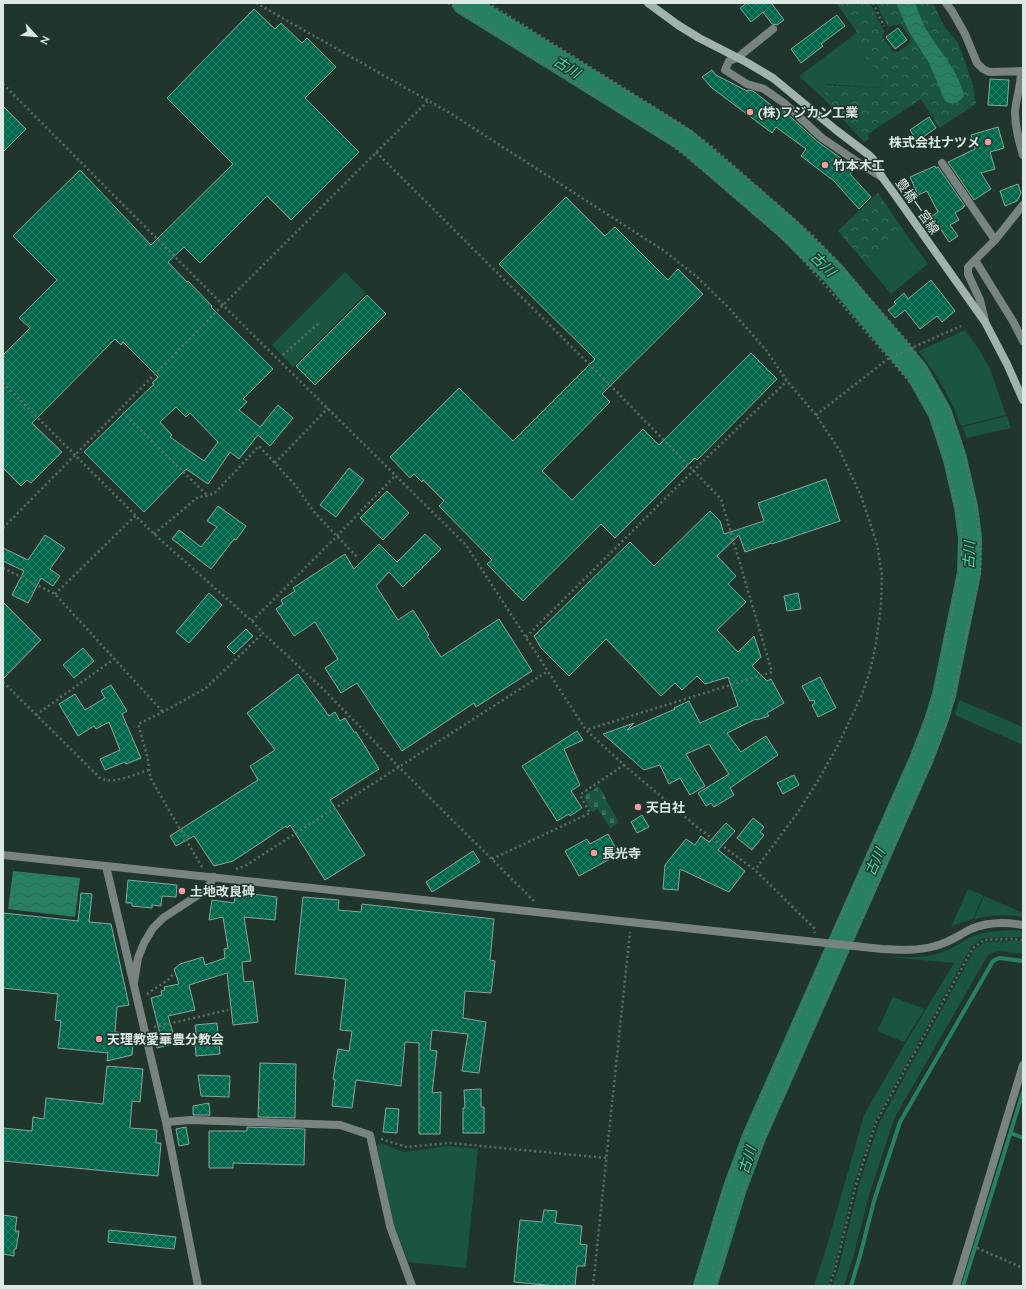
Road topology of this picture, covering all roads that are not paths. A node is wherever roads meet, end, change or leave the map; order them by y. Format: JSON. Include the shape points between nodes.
{"nodes":[{"id":1,"x":648,"y":3,"type":"edge"},
{"id":2,"x":946,"y":3,"type":"edge"},
{"id":3,"x":773,"y":29,"type":"dead end"},
{"id":4,"x":737,"y":58,"type":"junction"},
{"id":5,"x":1022,"y":71,"type":"edge"},
{"id":6,"x":1023,"y":155,"type":"edge"},
{"id":7,"x":942,"y":163,"type":"dead end"},
{"id":8,"x":882,"y":177,"type":"junction"},
{"id":9,"x":1023,"y":205,"type":"edge"},
{"id":10,"x":995,"y":240,"type":"junction"},
{"id":11,"x":975,"y":260,"type":"junction"},
{"id":12,"x":985,"y":322,"type":"junction"},
{"id":13,"x":1023,"y":322,"type":"edge"},
{"id":14,"x":1014,"y":323,"type":"junction"},
{"id":15,"x":1023,"y":341,"type":"edge"},
{"id":16,"x":1023,"y":400,"type":"edge"},
{"id":17,"x":3,"y":855,"type":"edge"},
{"id":18,"x":106,"y":866,"type":"junction"},
{"id":19,"x":214,"y":877,"type":"junction"},
{"id":20,"x":1023,"y":925,"type":"edge"},
{"id":21,"x":133,"y":986,"type":"junction"},
{"id":22,"x":1023,"y":1065,"type":"edge"},
{"id":23,"x":166,"y":1122,"type":"junction"},
{"id":24,"x":198,"y":1286,"type":"edge"},
{"id":25,"x":412,"y":1286,"type":"edge"},
{"id":26,"x":956,"y":1286,"type":"edge"}],
"edges":[{"from":1,"to":4,"type":"main road","name":"豊橋一宮線","via":[[699,38]]},
{"from":2,"to":5,"type":"street","via":[[965,34],[977,63],[983,69],[989,72]]},
{"from":3,"to":4,"type":"street"},
{"from":4,"to":8,"type":"main road","name":"豊橋一宮線","via":[[765,72],[866,152],[873,159]]},
{"from":4,"to":8,"type":"street","via":[[729,61],[724,70],[747,84],[764,89],[784,103],[822,138]]},
{"from":5,"to":6,"type":"street","via":[[1015,111],[1016,130]]},
{"from":7,"to":10,"type":"street"},
{"from":8,"to":12,"type":"main road","name":"豊橋一宮線"},
{"from":9,"to":10,"type":"street"},
{"from":10,"to":11,"type":"street"},
{"from":11,"to":12,"type":"street","via":[[968,267],[968,274],[980,300]]},
{"from":11,"to":14,"type":"street"},
{"from":12,"to":16,"type":"main road","name":"豊橋一宮線"},
{"from":13,"to":14,"type":"street"},
{"from":14,"to":15,"type":"street"},
{"from":17,"to":18,"type":"street"},
{"from":18,"to":19,"type":"street"},
{"from":18,"to":21,"type":"street"},
{"from":19,"to":20,"type":"street","via":[[899,950],[925,948],[943,943],[981,925]]},
{"from":19,"to":21,"type":"street","via":[[206,890],[163,918],[154,928],[138,958]]},
{"from":21,"to":23,"type":"street"},
{"from":22,"to":26,"type":"street"},
{"from":23,"to":24,"type":"street"},
{"from":23,"to":25,"type":"street","via":[[191,1120],[340,1125],[370,1135],[390,1226]]}]}
